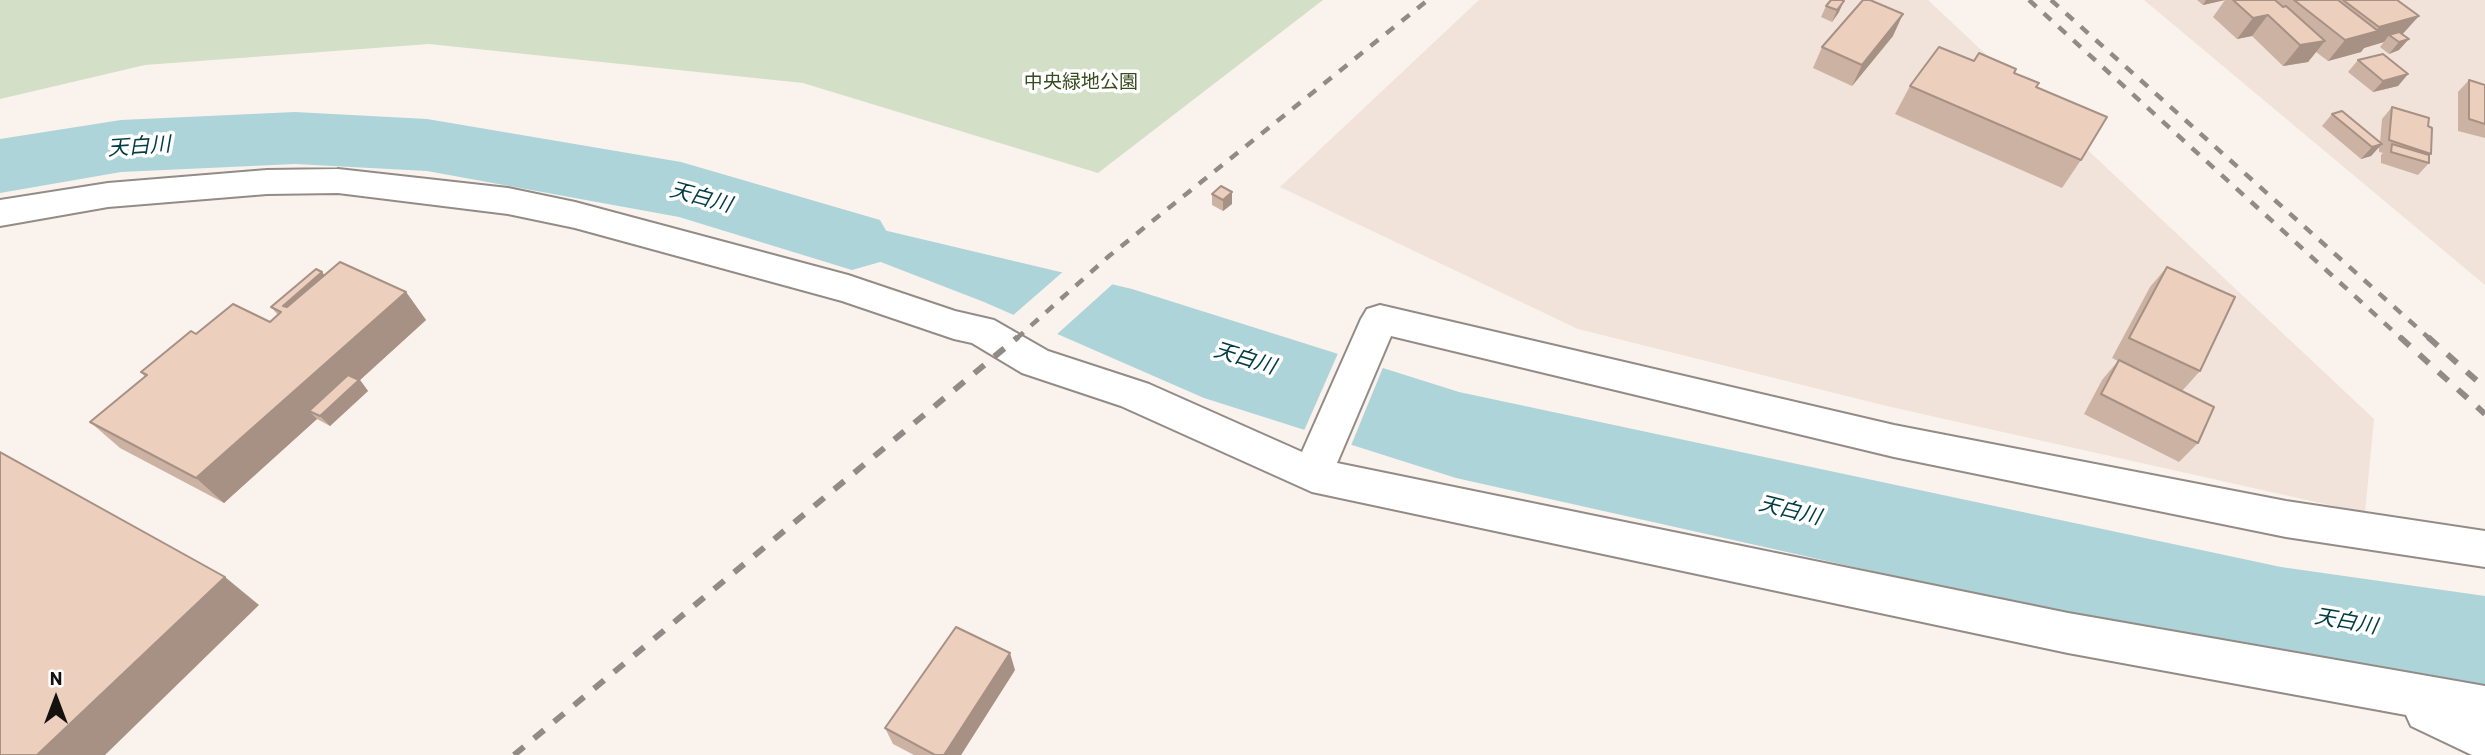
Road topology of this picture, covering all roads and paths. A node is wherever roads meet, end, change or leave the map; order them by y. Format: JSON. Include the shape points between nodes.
{"nodes":[{"id":1,"x":0,"y":213,"type":"edge"},
{"id":2,"x":1315,"y":466,"type":"junction"},
{"id":3,"x":2485,"y":549,"type":"edge"},
{"id":4,"x":2381,"y":690,"type":"junction"},
{"id":5,"x":2485,"y":708,"type":"edge"},
{"id":6,"x":2485,"y":738,"type":"edge"}],
"edges":[{"from":1,"to":2,"type":"street","via":[[108,195],[267,182],[338,181],[508,201],[614,225],[981,330],[1035,362],[1135,395]]},
{"from":2,"to":3,"type":"street","via":[[1380,319],[1894,440],[2286,519]]},
{"from":2,"to":4,"type":"street","via":[[2068,633]]},
{"from":4,"to":5,"type":"street"},
{"from":4,"to":6,"type":"street"}]}
